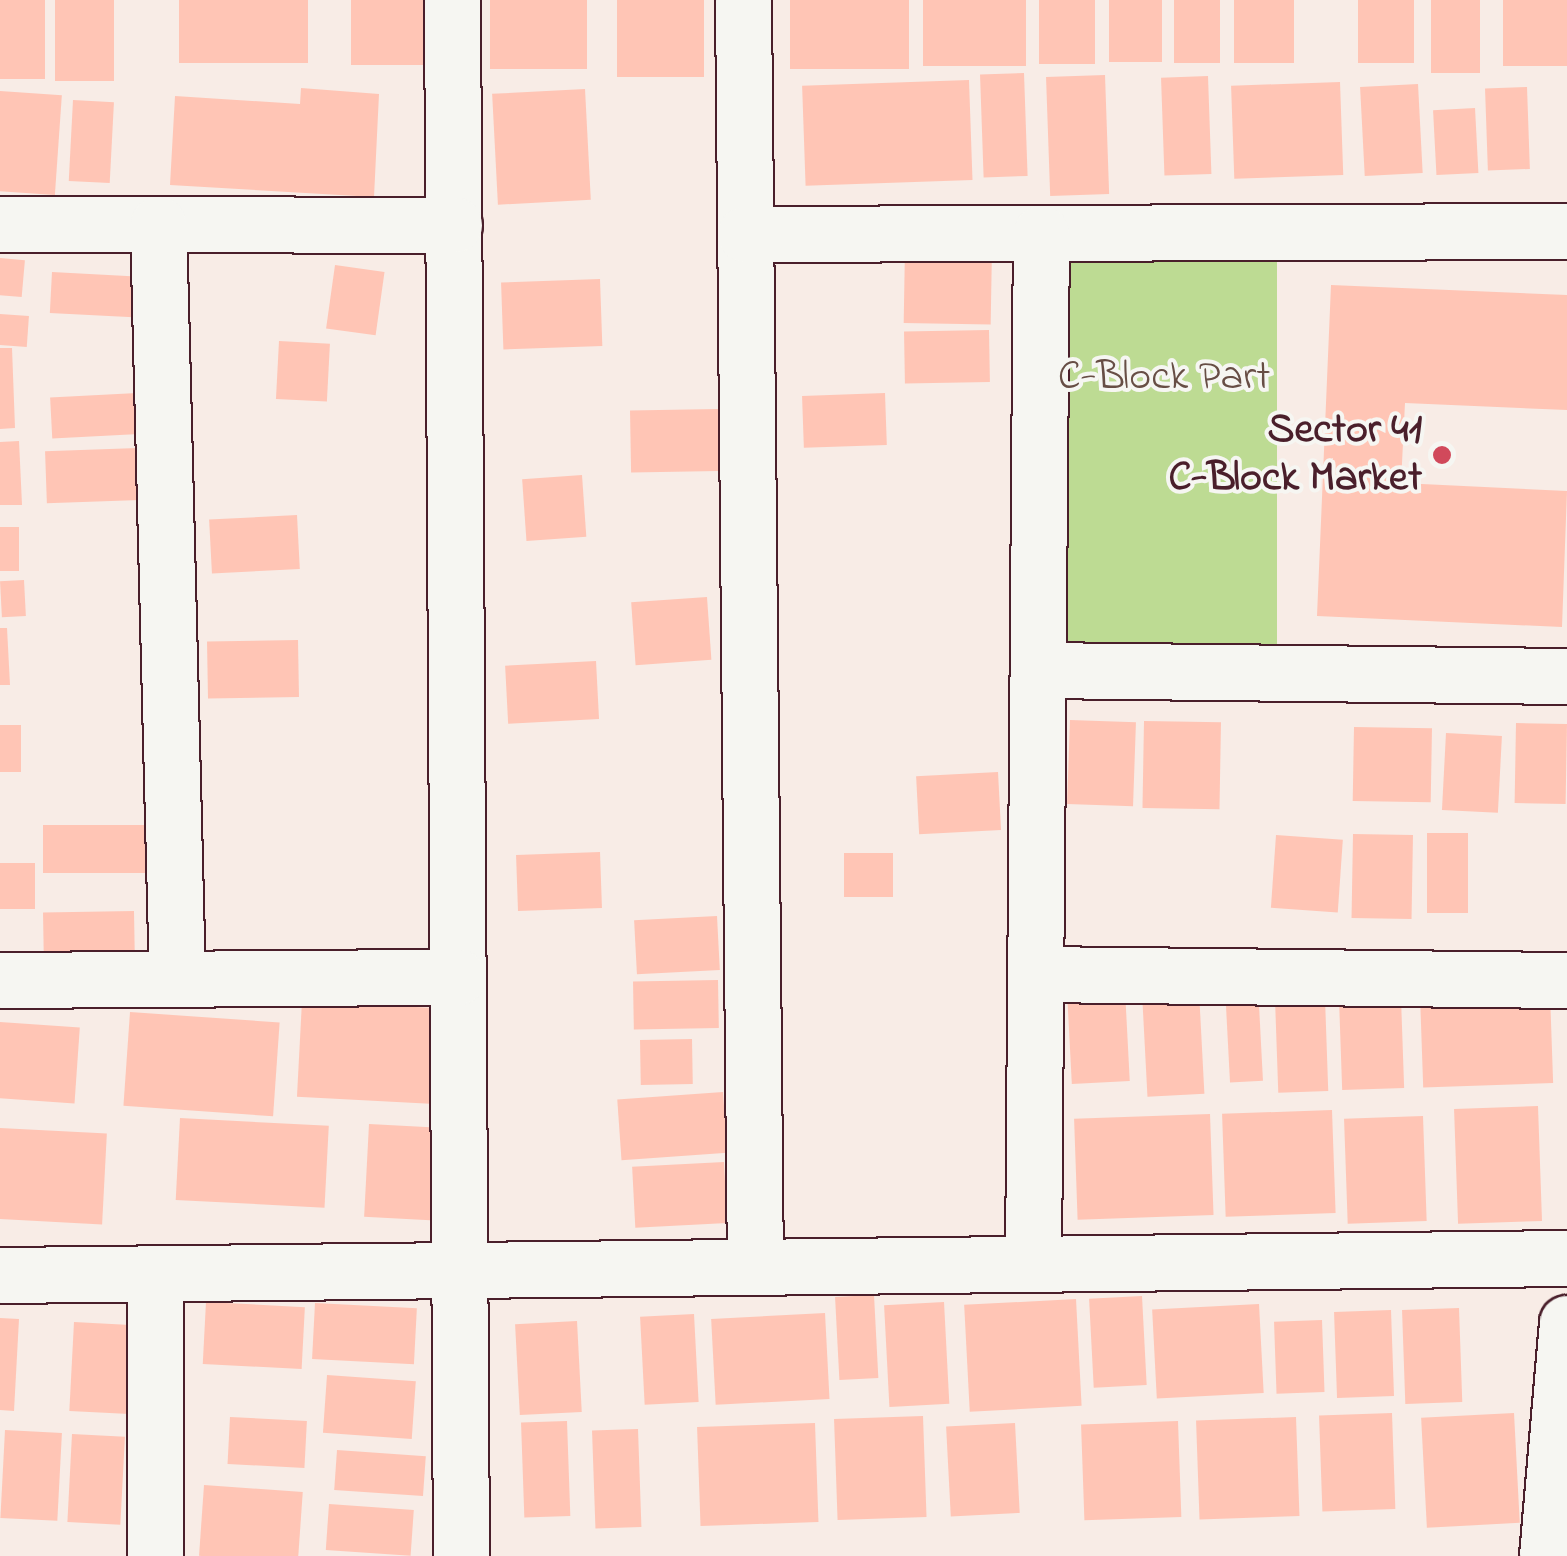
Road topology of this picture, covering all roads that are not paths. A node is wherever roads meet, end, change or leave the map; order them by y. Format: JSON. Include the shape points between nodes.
{"nodes":[{"id":1,"x":452,"y":0,"type":"edge"},
{"id":2,"x":743,"y":0,"type":"edge"},
{"id":3,"x":0,"y":224,"type":"edge"},
{"id":4,"x":158,"y":224,"type":"junction"},
{"id":5,"x":454,"y":224,"type":"junction"},
{"id":6,"x":1567,"y":231,"type":"edge"},
{"id":7,"x":1041,"y":233,"type":"junction"},
{"id":8,"x":745,"y":234,"type":"junction"},
{"id":9,"x":1038,"y":670,"type":"junction"},
{"id":10,"x":1567,"y":676,"type":"edge"},
{"id":11,"x":1035,"y":974,"type":"junction"},
{"id":12,"x":458,"y":976,"type":"junction"},
{"id":13,"x":177,"y":978,"type":"junction"},
{"id":14,"x":0,"y":980,"type":"edge"},
{"id":15,"x":1567,"y":980,"type":"edge"},
{"id":16,"x":1567,"y":1258,"type":"edge"},
{"id":17,"x":1033,"y":1264,"type":"junction"},
{"id":18,"x":755,"y":1266,"type":"junction"},
{"id":19,"x":459,"y":1270,"type":"junction"},
{"id":20,"x":155,"y":1273,"type":"junction"},
{"id":21,"x":0,"y":1275,"type":"edge"},
{"id":22,"x":1567,"y":1323,"type":"edge"},
{"id":23,"x":154,"y":1556,"type":"edge"},
{"id":24,"x":461,"y":1556,"type":"edge"},
{"id":25,"x":1547,"y":1556,"type":"edge"}],
"edges":[{"from":1,"to":5,"type":"street"},
{"from":2,"to":8,"type":"street"},
{"from":3,"to":4,"type":"street"},
{"from":4,"to":5,"type":"street"},
{"from":4,"to":13,"type":"street"},
{"from":5,"to":12,"type":"street"},
{"from":6,"to":7,"type":"street"},
{"from":7,"to":8,"type":"street"},
{"from":7,"to":9,"type":"street"},
{"from":8,"to":18,"type":"street"},
{"from":9,"to":10,"type":"street"},
{"from":9,"to":11,"type":"street"},
{"from":11,"to":15,"type":"street"},
{"from":11,"to":17,"type":"street"},
{"from":12,"to":13,"type":"street"},
{"from":12,"to":19,"type":"street"},
{"from":13,"to":14,"type":"street"},
{"from":16,"to":17,"type":"street"},
{"from":17,"to":18,"type":"street"},
{"from":18,"to":19,"type":"street"},
{"from":19,"to":20,"type":"street"},
{"from":19,"to":24,"type":"street"},
{"from":20,"to":21,"type":"street"},
{"from":20,"to":23,"type":"street"},
{"from":22,"to":25,"type":"street"}]}
